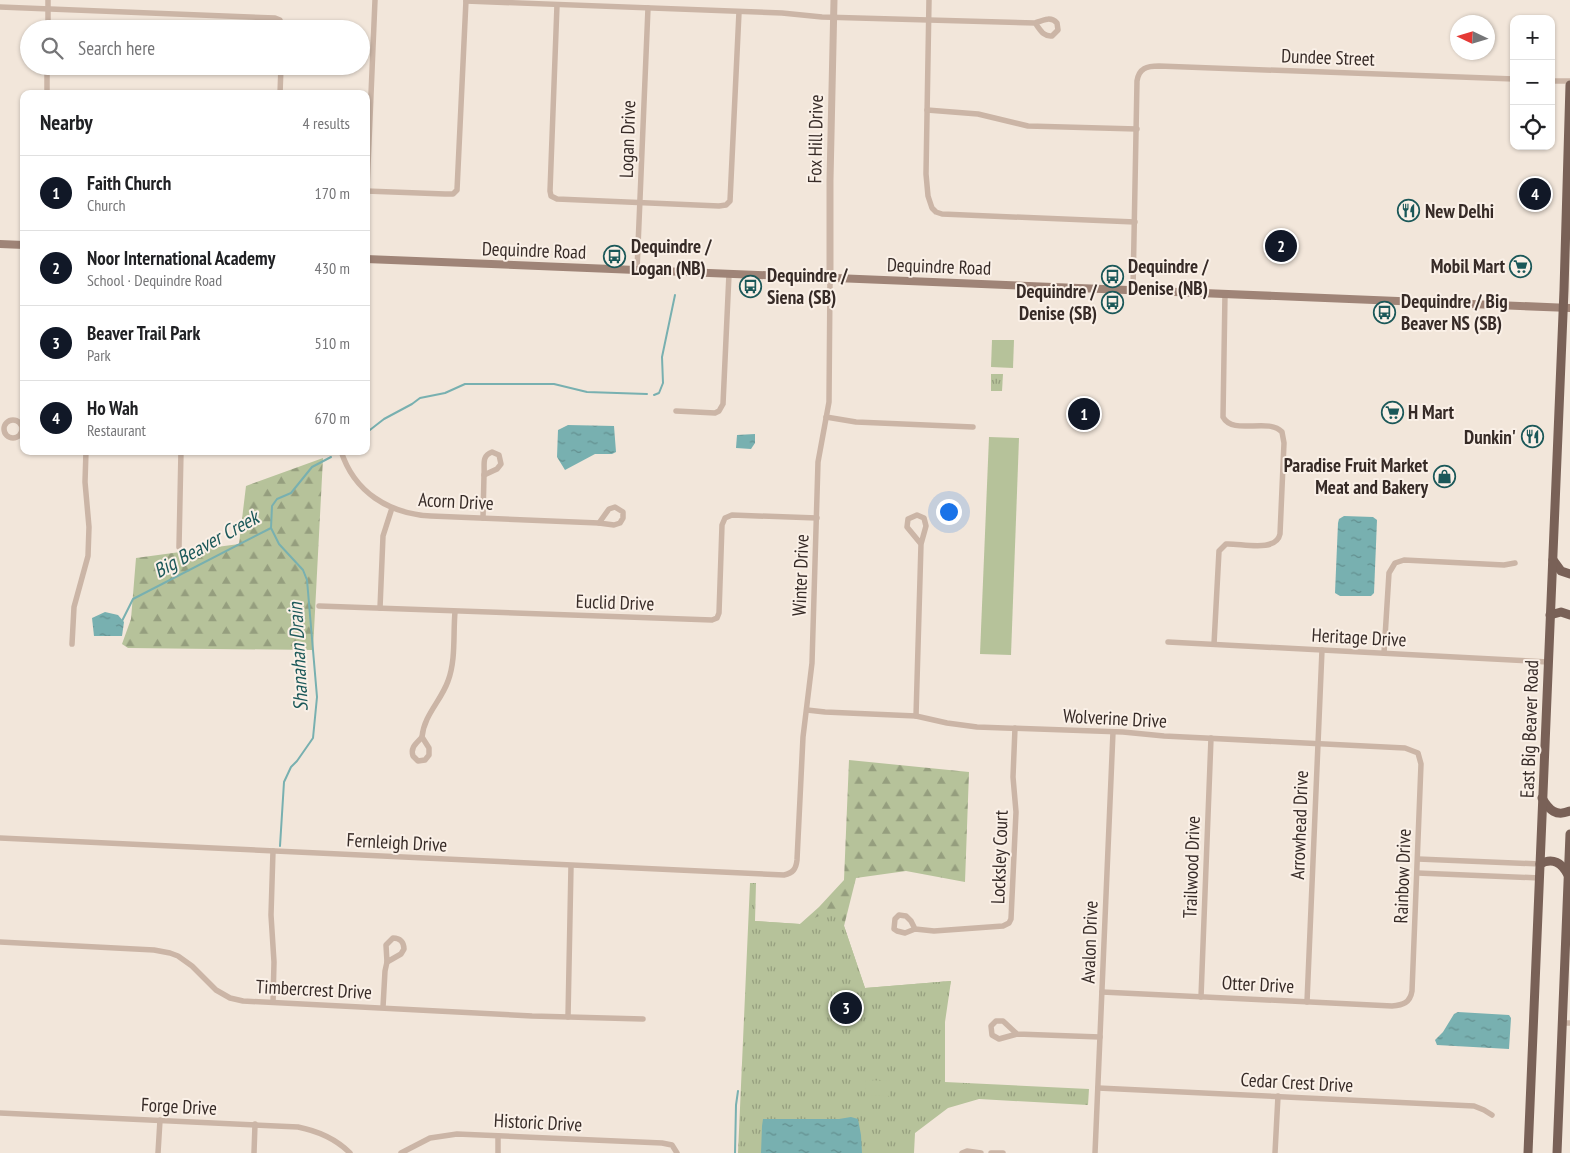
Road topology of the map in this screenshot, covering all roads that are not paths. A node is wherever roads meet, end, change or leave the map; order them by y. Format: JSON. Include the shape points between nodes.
{"nodes":[{"id":1,"x":48,"y":0,"type":"edge"},
{"id":2,"x":375,"y":0,"type":"edge"},
{"id":3,"x":834,"y":0,"type":"edge"},
{"id":4,"x":929,"y":0,"type":"edge"},
{"id":5,"x":466,"y":1,"type":"edge"},
{"id":6,"x":557,"y":5,"type":"junction"},
{"id":7,"x":0,"y":7,"type":"edge"},
{"id":8,"x":48,"y":8,"type":"junction"},
{"id":9,"x":648,"y":8,"type":"junction"},
{"id":10,"x":739,"y":12,"type":"junction"},
{"id":11,"x":834,"y":17,"type":"junction"},
{"id":12,"x":929,"y":19,"type":"junction"},
{"id":13,"x":48,"y":20,"type":"edge"},
{"id":14,"x":280,"y":20,"type":"edge"},
{"id":15,"x":1035,"y":23,"type":"dead end"},
{"id":16,"x":47,"y":75,"type":"edge"},
{"id":17,"x":281,"y":75,"type":"edge"},
{"id":18,"x":1510,"y":79,"type":"edge"},
{"id":19,"x":1555,"y":81,"type":"edge"},
{"id":20,"x":1570,"y":83,"type":"edge"},
{"id":21,"x":48,"y":90,"type":"edge"},
{"id":22,"x":280,"y":90,"type":"edge"},
{"id":23,"x":926,"y":110,"type":"junction"},
{"id":24,"x":370,"y":119,"type":"edge"},
{"id":25,"x":1569,"y":121,"type":"edge"},
{"id":26,"x":1137,"y":129,"type":"junction"},
{"id":27,"x":370,"y":191,"type":"edge"},
{"id":28,"x":640,"y":202,"type":"junction"},
{"id":29,"x":1135,"y":222,"type":"junction"},
{"id":30,"x":0,"y":244,"type":"edge"},
{"id":31,"x":20,"y":245,"type":"edge"},
{"id":32,"x":1567,"y":256,"type":"edge"},
{"id":33,"x":370,"y":259,"type":"edge"},
{"id":34,"x":637,"y":270,"type":"junction"},
{"id":35,"x":729,"y":274,"type":"junction"},
{"id":36,"x":830,"y":278,"type":"junction"},
{"id":37,"x":1133,"y":290,"type":"junction"},
{"id":38,"x":1225,"y":294,"type":"junction"},
{"id":39,"x":1566,"y":307,"type":"edge"},
{"id":40,"x":1570,"y":353,"type":"edge"},
{"id":41,"x":1561,"y":357,"type":"junction"},
{"id":42,"x":676,"y":411,"type":"dead end"},
{"id":43,"x":826,"y":418,"type":"junction"},
{"id":44,"x":973,"y":427,"type":"dead end"},
{"id":45,"x":86,"y":455,"type":"edge"},
{"id":46,"x":181,"y":455,"type":"edge"},
{"id":47,"x":343,"y":455,"type":"edge"},
{"id":48,"x":484,"y":476,"type":"dead end"},
{"id":49,"x":392,"y":508,"type":"junction"},
{"id":50,"x":483,"y":518,"type":"junction"},
{"id":51,"x":817,"y":518,"type":"junction"},
{"id":52,"x":599,"y":523,"type":"dead end"},
{"id":53,"x":921,"y":544,"type":"junction"},
{"id":54,"x":179,"y":547,"type":"dead end"},
{"id":55,"x":1552,"y":560,"type":"junction"},
{"id":56,"x":1516,"y":563,"type":"dead end"},
{"id":57,"x":1570,"y":574,"type":"edge"},
{"id":58,"x":319,"y":606,"type":"dead end"},
{"id":59,"x":380,"y":608,"type":"junction"},
{"id":60,"x":455,"y":612,"type":"junction"},
{"id":61,"x":1550,"y":615,"type":"junction"},
{"id":62,"x":1570,"y":615,"type":"edge"},
{"id":63,"x":1168,"y":642,"type":"dead end"},
{"id":64,"x":72,"y":644,"type":"dead end"},
{"id":65,"x":1214,"y":644,"type":"junction"},
{"id":66,"x":1322,"y":650,"type":"junction"},
{"id":67,"x":1384,"y":653,"type":"junction"},
{"id":68,"x":1548,"y":662,"type":"junction"},
{"id":69,"x":807,"y":710,"type":"junction"},
{"id":70,"x":916,"y":716,"type":"junction"},
{"id":71,"x":1015,"y":728,"type":"junction"},
{"id":72,"x":1113,"y":732,"type":"junction"},
{"id":73,"x":422,"y":738,"type":"dead end"},
{"id":74,"x":1211,"y":738,"type":"junction"},
{"id":75,"x":1318,"y":743,"type":"junction"},
{"id":76,"x":1420,"y":755,"type":"joint"},
{"id":77,"x":1542,"y":798,"type":"junction"},
{"id":78,"x":1570,"y":811,"type":"edge"},
{"id":79,"x":1570,"y":834,"type":"edge"},
{"id":80,"x":0,"y":838,"type":"edge"},
{"id":81,"x":273,"y":851,"type":"junction"},
{"id":82,"x":1418,"y":859,"type":"junction"},
{"id":83,"x":1488,"y":862,"type":"junction"},
{"id":84,"x":1540,"y":864,"type":"junction"},
{"id":85,"x":571,"y":866,"type":"junction"},
{"id":86,"x":792,"y":872,"type":"joint"},
{"id":87,"x":1417,"y":873,"type":"junction"},
{"id":88,"x":1568,"y":875,"type":"junction"},
{"id":89,"x":1488,"y":876,"type":"junction"},
{"id":90,"x":1540,"y":878,"type":"junction"},
{"id":91,"x":915,"y":930,"type":"dead end"},
{"id":92,"x":0,"y":942,"type":"edge"},
{"id":93,"x":387,"y":962,"type":"dead end"},
{"id":94,"x":1102,"y":992,"type":"junction"},
{"id":95,"x":1201,"y":997,"type":"junction"},
{"id":96,"x":1410,"y":999,"type":"joint"},
{"id":97,"x":273,"y":1002,"type":"junction"},
{"id":98,"x":1307,"y":1002,"type":"junction"},
{"id":99,"x":383,"y":1007,"type":"junction"},
{"id":100,"x":1566,"y":1010,"type":"edge"},
{"id":101,"x":568,"y":1017,"type":"junction"},
{"id":102,"x":643,"y":1019,"type":"dead end"},
{"id":103,"x":1566,"y":1023,"type":"edge"},
{"id":104,"x":1017,"y":1034,"type":"junction"},
{"id":105,"x":1100,"y":1038,"type":"junction"},
{"id":106,"x":1098,"y":1088,"type":"junction"},
{"id":107,"x":1278,"y":1096,"type":"junction"},
{"id":108,"x":0,"y":1113,"type":"edge"},
{"id":109,"x":1492,"y":1115,"type":"dead end"},
{"id":110,"x":160,"y":1120,"type":"junction"},
{"id":111,"x":255,"y":1124,"type":"junction"},
{"id":112,"x":498,"y":1136,"type":"junction"},
{"id":113,"x":676,"y":1151,"type":"edge"},
{"id":114,"x":158,"y":1153,"type":"edge"},
{"id":115,"x":254,"y":1153,"type":"edge"},
{"id":116,"x":350,"y":1153,"type":"edge"},
{"id":117,"x":401,"y":1153,"type":"edge"},
{"id":118,"x":498,"y":1153,"type":"edge"},
{"id":119,"x":962,"y":1153,"type":"edge"},
{"id":120,"x":982,"y":1153,"type":"edge"},
{"id":121,"x":990,"y":1153,"type":"edge"},
{"id":122,"x":1003,"y":1153,"type":"edge"},
{"id":123,"x":1095,"y":1153,"type":"edge"},
{"id":124,"x":1275,"y":1153,"type":"edge"},
{"id":125,"x":1528,"y":1153,"type":"edge"},
{"id":126,"x":1557,"y":1153,"type":"edge"}],
"edges":[{"from":1,"to":8,"type":"street"},
{"from":2,"to":24,"type":"street"},
{"from":3,"to":11,"type":"street","name":"Fox Hill Drive"},
{"from":4,"to":12,"type":"street"},
{"from":5,"to":6,"type":"street"},
{"from":5,"to":27,"type":"street","via":[[458,187],[455,192],[445,194]]},
{"from":6,"to":9,"type":"street"},
{"from":6,"to":28,"type":"street","via":[[551,196],[557,199]]},
{"from":7,"to":8,"type":"street"},
{"from":8,"to":13,"type":"street"},
{"from":8,"to":14,"type":"street"},
{"from":9,"to":10,"type":"street"},
{"from":9,"to":28,"type":"street","name":"Logan Drive"},
{"from":10,"to":11,"type":"street"},
{"from":10,"to":28,"type":"street","via":[[731,199],[728,204],[719,206]]},
{"from":11,"to":12,"type":"street"},
{"from":11,"to":36,"type":"street","name":"Fox Hill Drive"},
{"from":12,"to":15,"type":"street"},
{"from":12,"to":23,"type":"street"},
{"from":16,"to":21,"type":"street"},
{"from":17,"to":22,"type":"street"},
{"from":18,"to":26,"type":"street","name":"Dundee Street","via":[[1149,66],[1142,69],[1138,81]]},
{"from":19,"to":20,"type":"street"},
{"from":20,"to":25,"type":"main road","name":"East Big Beaver Road"},
{"from":23,"to":26,"type":"street","via":[[978,114],[1028,126]]},
{"from":23,"to":29,"type":"street","via":[[928,196],[936,212]]},
{"from":25,"to":32,"type":"main road","name":"East Big Beaver Road"},
{"from":26,"to":29,"type":"street"},
{"from":28,"to":34,"type":"street","name":"Logan Drive"},
{"from":29,"to":37,"type":"street"},
{"from":30,"to":31,"type":"main road"},
{"from":32,"to":39,"type":"main road","name":"East Big Beaver Road"},
{"from":33,"to":34,"type":"main road","name":"Dequindre Road"},
{"from":34,"to":35,"type":"main road","name":"Dequindre Road"},
{"from":35,"to":36,"type":"main road","name":"Dequindre Road"},
{"from":35,"to":42,"type":"street","via":[[723,404],[715,413]]},
{"from":36,"to":37,"type":"main road","name":"Dequindre Road"},
{"from":36,"to":43,"type":"street","name":"Winter Drive","via":[[830,382]]},
{"from":37,"to":38,"type":"main road","name":"Dequindre Road"},
{"from":38,"to":39,"type":"main road","name":"Dequindre Road"},
{"from":38,"to":65,"type":"street","via":[[1223,417],[1234,425],[1276,428],[1282,432],[1284,443],[1278,540],[1270,545],[1226,544],[1218,551]]},
{"from":39,"to":41,"type":"main road","name":"East Big Beaver Road"},
{"from":40,"to":41,"type":"main road"},
{"from":41,"to":55,"type":"main road","name":"East Big Beaver Road"},
{"from":43,"to":44,"type":"street"},
{"from":43,"to":51,"type":"street","name":"Winter Drive","via":[[819,454]]},
{"from":45,"to":64,"type":"street","via":[[88,556],[74,607]]},
{"from":46,"to":54,"type":"street"},
{"from":47,"to":49,"type":"street","name":"Acorn Drive","via":[[362,487]]},
{"from":48,"to":50,"type":"street"},
{"from":49,"to":50,"type":"street","name":"Acorn Drive","via":[[423,516]]},
{"from":49,"to":59,"type":"street","via":[[383,536]]},
{"from":50,"to":52,"type":"street","name":"Acorn Drive"},
{"from":51,"to":60,"type":"street","name":"Euclid Drive","via":[[732,515],[725,518],[722,525],[720,613],[712,620]]},
{"from":51,"to":69,"type":"street","name":"Winter Drive","via":[[812,663]]},
{"from":53,"to":53,"type":"street","via":[[926,526],[924,518],[917,515],[908,519],[907,527]]},
{"from":53,"to":70,"type":"street"},
{"from":55,"to":57,"type":"main road","via":[[1561,571]]},
{"from":55,"to":61,"type":"main road","name":"East Big Beaver Road"},
{"from":56,"to":67,"type":"street","via":[[1404,560],[1395,563],[1389,573]]},
{"from":58,"to":59,"type":"street","name":"Euclid Drive"},
{"from":59,"to":60,"type":"street","name":"Euclid Drive"},
{"from":60,"to":73,"type":"street","via":[[451,672],[446,688],[426,722]]},
{"from":61,"to":62,"type":"main road","via":[[1561,612]]},
{"from":61,"to":68,"type":"main road","name":"East Big Beaver Road"},
{"from":63,"to":65,"type":"street","name":"Heritage Drive"},
{"from":65,"to":66,"type":"street","name":"Heritage Drive"},
{"from":66,"to":67,"type":"street","name":"Heritage Drive"},
{"from":66,"to":75,"type":"street","name":"Arrowhead Drive"},
{"from":67,"to":68,"type":"street","name":"Heritage Drive"},
{"from":68,"to":77,"type":"main road","name":"East Big Beaver Road"},
{"from":69,"to":70,"type":"street","name":"Wolverine Drive"},
{"from":69,"to":86,"type":"street","name":"Winter Drive","via":[[802,745],[797,860]]},
{"from":70,"to":71,"type":"street","name":"Wolverine Drive","via":[[964,725]]},
{"from":71,"to":72,"type":"street","name":"Wolverine Drive"},
{"from":71,"to":91,"type":"street","name":"Locksley Court","via":[[1013,777],[1016,812],[1011,919],[1003,926]]},
{"from":72,"to":74,"type":"street","name":"Wolverine Drive"},
{"from":72,"to":94,"type":"street","name":"Avalon Drive"},
{"from":74,"to":75,"type":"street","name":"Wolverine Drive"},
{"from":74,"to":95,"type":"street","name":"Trailwood Drive"},
{"from":75,"to":76,"type":"street","name":"Wolverine Drive","via":[[1405,748]]},
{"from":75,"to":98,"type":"street","name":"Arrowhead Drive"},
{"from":76,"to":82,"type":"street","name":"Rainbow Drive"},
{"from":77,"to":78,"type":"main road","via":[[1553,811],[1561,814]]},
{"from":77,"to":84,"type":"main road","name":"East Big Beaver Road"},
{"from":79,"to":88,"type":"main road"},
{"from":80,"to":81,"type":"street","name":"Fernleigh Drive"},
{"from":81,"to":85,"type":"street","name":"Fernleigh Drive"},
{"from":81,"to":97,"type":"street"},
{"from":82,"to":83,"type":"street"},
{"from":82,"to":87,"type":"street","name":"Rainbow Drive"},
{"from":83,"to":84,"type":"street"},
{"from":83,"to":89,"type":"street"},
{"from":84,"to":88,"type":"main road","via":[[1550,860],[1558,862]]},
{"from":84,"to":90,"type":"main road","name":"East Big Beaver Road"},
{"from":85,"to":86,"type":"street","name":"Fernleigh Drive","via":[[784,875]]},
{"from":85,"to":101,"type":"street"},
{"from":87,"to":89,"type":"street"},
{"from":87,"to":96,"type":"street","name":"Rainbow Drive"},
{"from":88,"to":100,"type":"main road"},
{"from":89,"to":90,"type":"street"},
{"from":90,"to":125,"type":"main road","name":"East Big Beaver Road"},
{"from":92,"to":97,"type":"street","name":"Timbercrest Drive","via":[[161,950],[185,960],[222,994],[243,1001]]},
{"from":93,"to":99,"type":"street"},
{"from":94,"to":95,"type":"street","name":"Otter Drive"},
{"from":94,"to":105,"type":"street","name":"Avalon Drive"},
{"from":95,"to":98,"type":"street","name":"Otter Drive"},
{"from":96,"to":98,"type":"street","name":"Otter Drive","via":[[1392,1006]]},
{"from":97,"to":99,"type":"street","name":"Timbercrest Drive"},
{"from":99,"to":101,"type":"street","name":"Timbercrest Drive"},
{"from":100,"to":103,"type":"main road"},
{"from":101,"to":102,"type":"street","name":"Timbercrest Drive"},
{"from":103,"to":126,"type":"main road"},
{"from":104,"to":104,"type":"street","via":[[1003,1021],[996,1020],[991,1026],[992,1035],[999,1039]]},
{"from":104,"to":105,"type":"street"},
{"from":105,"to":106,"type":"street","name":"Avalon Drive"},
{"from":106,"to":107,"type":"street","name":"Cedar Crest Drive"},
{"from":106,"to":123,"type":"street","name":"Avalon Drive"},
{"from":107,"to":109,"type":"street","name":"Cedar Crest Drive","via":[[1474,1106]]},
{"from":107,"to":124,"type":"street"},
{"from":108,"to":110,"type":"street","name":"Forge Drive"},
{"from":110,"to":111,"type":"street","name":"Forge Drive"},
{"from":110,"to":114,"type":"street"},
{"from":111,"to":115,"type":"street"},
{"from":111,"to":116,"type":"street","name":"Forge Drive","via":[[316,1131]]},
{"from":112,"to":113,"type":"street","name":"Historic Drive","via":[[662,1143],[672,1145]]},
{"from":112,"to":117,"type":"street","name":"Historic Drive","via":[[436,1136]]},
{"from":112,"to":118,"type":"street"},
{"from":119,"to":120,"type":"street"},
{"from":121,"to":122,"type":"street"}]}
